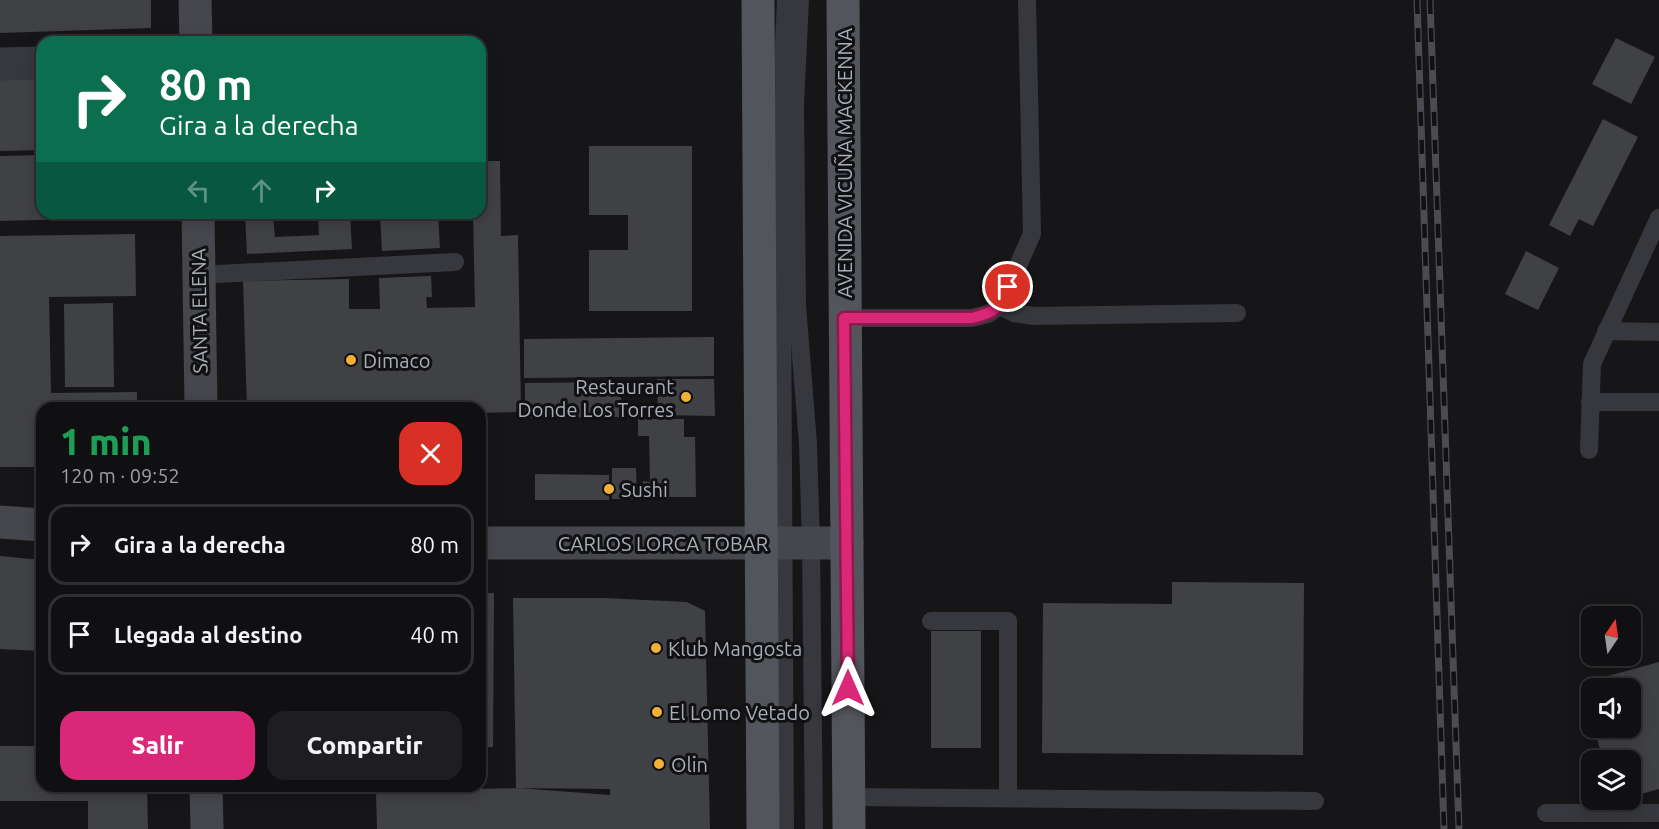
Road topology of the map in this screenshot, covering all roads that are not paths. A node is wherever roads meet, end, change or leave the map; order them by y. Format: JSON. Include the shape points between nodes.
{"nodes":[{"id":1,"x":195,"y":0,"type":"edge"},
{"id":2,"x":758,"y":0,"type":"edge"},
{"id":3,"x":786,"y":0,"type":"edge"},
{"id":4,"x":800,"y":0,"type":"edge"},
{"id":5,"x":843,"y":0,"type":"edge"},
{"id":6,"x":1027,"y":0,"type":"edge"},
{"id":7,"x":196,"y":36,"type":"edge"},
{"id":8,"x":36,"y":63,"type":"edge"},
{"id":9,"x":0,"y":64,"type":"edge"},
{"id":10,"x":1659,"y":218,"type":"edge"},
{"id":11,"x":198,"y":219,"type":"edge"},
{"id":12,"x":455,"y":262,"type":"dead end"},
{"id":13,"x":198,"y":275,"type":"junction"},
{"id":14,"x":1000,"y":306,"type":"junction"},
{"id":15,"x":1237,"y":313,"type":"dead end"},
{"id":16,"x":844,"y":318,"type":"junction"},
{"id":17,"x":1606,"y":331,"type":"junction"},
{"id":18,"x":1659,"y":332,"type":"edge"},
{"id":19,"x":201,"y":402,"type":"edge"},
{"id":20,"x":1590,"y":402,"type":"junction"},
{"id":21,"x":1659,"y":402,"type":"edge"},
{"id":22,"x":1588,"y":450,"type":"dead end"},
{"id":23,"x":0,"y":522,"type":"edge"},
{"id":24,"x":36,"y":525,"type":"edge"},
{"id":25,"x":785,"y":542,"type":"junction"},
{"id":26,"x":486,"y":543,"type":"edge"},
{"id":27,"x":847,"y":543,"type":"junction"},
{"id":28,"x":931,"y":621,"type":"dead end"},
{"id":29,"x":206,"y":792,"type":"edge"},
{"id":30,"x":848,"y":796,"type":"junction"},
{"id":31,"x":1008,"y":798,"type":"junction"},
{"id":32,"x":1315,"y":801,"type":"dead end"},
{"id":33,"x":1546,"y":813,"type":"dead end"},
{"id":34,"x":1659,"y":813,"type":"edge"},
{"id":35,"x":207,"y":829,"type":"edge"},
{"id":36,"x":762,"y":829,"type":"edge"},
{"id":37,"x":785,"y":829,"type":"edge"},
{"id":38,"x":814,"y":829,"type":"edge"},
{"id":39,"x":849,"y":829,"type":"edge"}],
"edges":[{"from":1,"to":7,"type":"street"},
{"from":2,"to":25,"type":"main road"},
{"from":3,"to":25,"type":"lane","via":[[782,110]]},
{"from":4,"to":25,"type":"lane","via":[[795,104],[797,305],[808,444]]},
{"from":5,"to":16,"type":"main road","name":"AVENIDA VICUÑA MACKENNA"},
{"from":6,"to":14,"type":"lane","via":[[1032,234]]},
{"from":8,"to":9,"type":"street"},
{"from":10,"to":17,"type":"lane"},
{"from":11,"to":13,"type":"street","name":"SANTA ELENA"},
{"from":12,"to":13,"type":"lane"},
{"from":13,"to":19,"type":"street","name":"SANTA ELENA"},
{"from":14,"to":15,"type":"lane","via":[[1014,314],[1034,316]]},
{"from":14,"to":16,"type":"lane","via":[[972,318]]},
{"from":16,"to":27,"type":"main road","name":"AVENIDA VICUÑA MACKENNA"},
{"from":17,"to":18,"type":"lane"},
{"from":17,"to":20,"type":"lane","via":[[1592,364]]},
{"from":20,"to":21,"type":"lane"},
{"from":20,"to":22,"type":"lane"},
{"from":23,"to":24,"type":"street"},
{"from":25,"to":26,"type":"street","name":"CARLOS LORCA TOBAR"},
{"from":25,"to":27,"type":"street","name":"CARLOS LORCA TOBAR"},
{"from":25,"to":36,"type":"main road"},
{"from":25,"to":37,"type":"lane"},
{"from":25,"to":38,"type":"lane"},
{"from":27,"to":30,"type":"main road","name":"AVENIDA VICUÑA MACKENNA"},
{"from":28,"to":31,"type":"lane","via":[[1008,621]]},
{"from":29,"to":35,"type":"street"},
{"from":30,"to":31,"type":"lane"},
{"from":30,"to":39,"type":"main road","name":"AVENIDA VICUÑA MACKENNA"},
{"from":31,"to":32,"type":"lane"},
{"from":33,"to":34,"type":"lane"}]}
